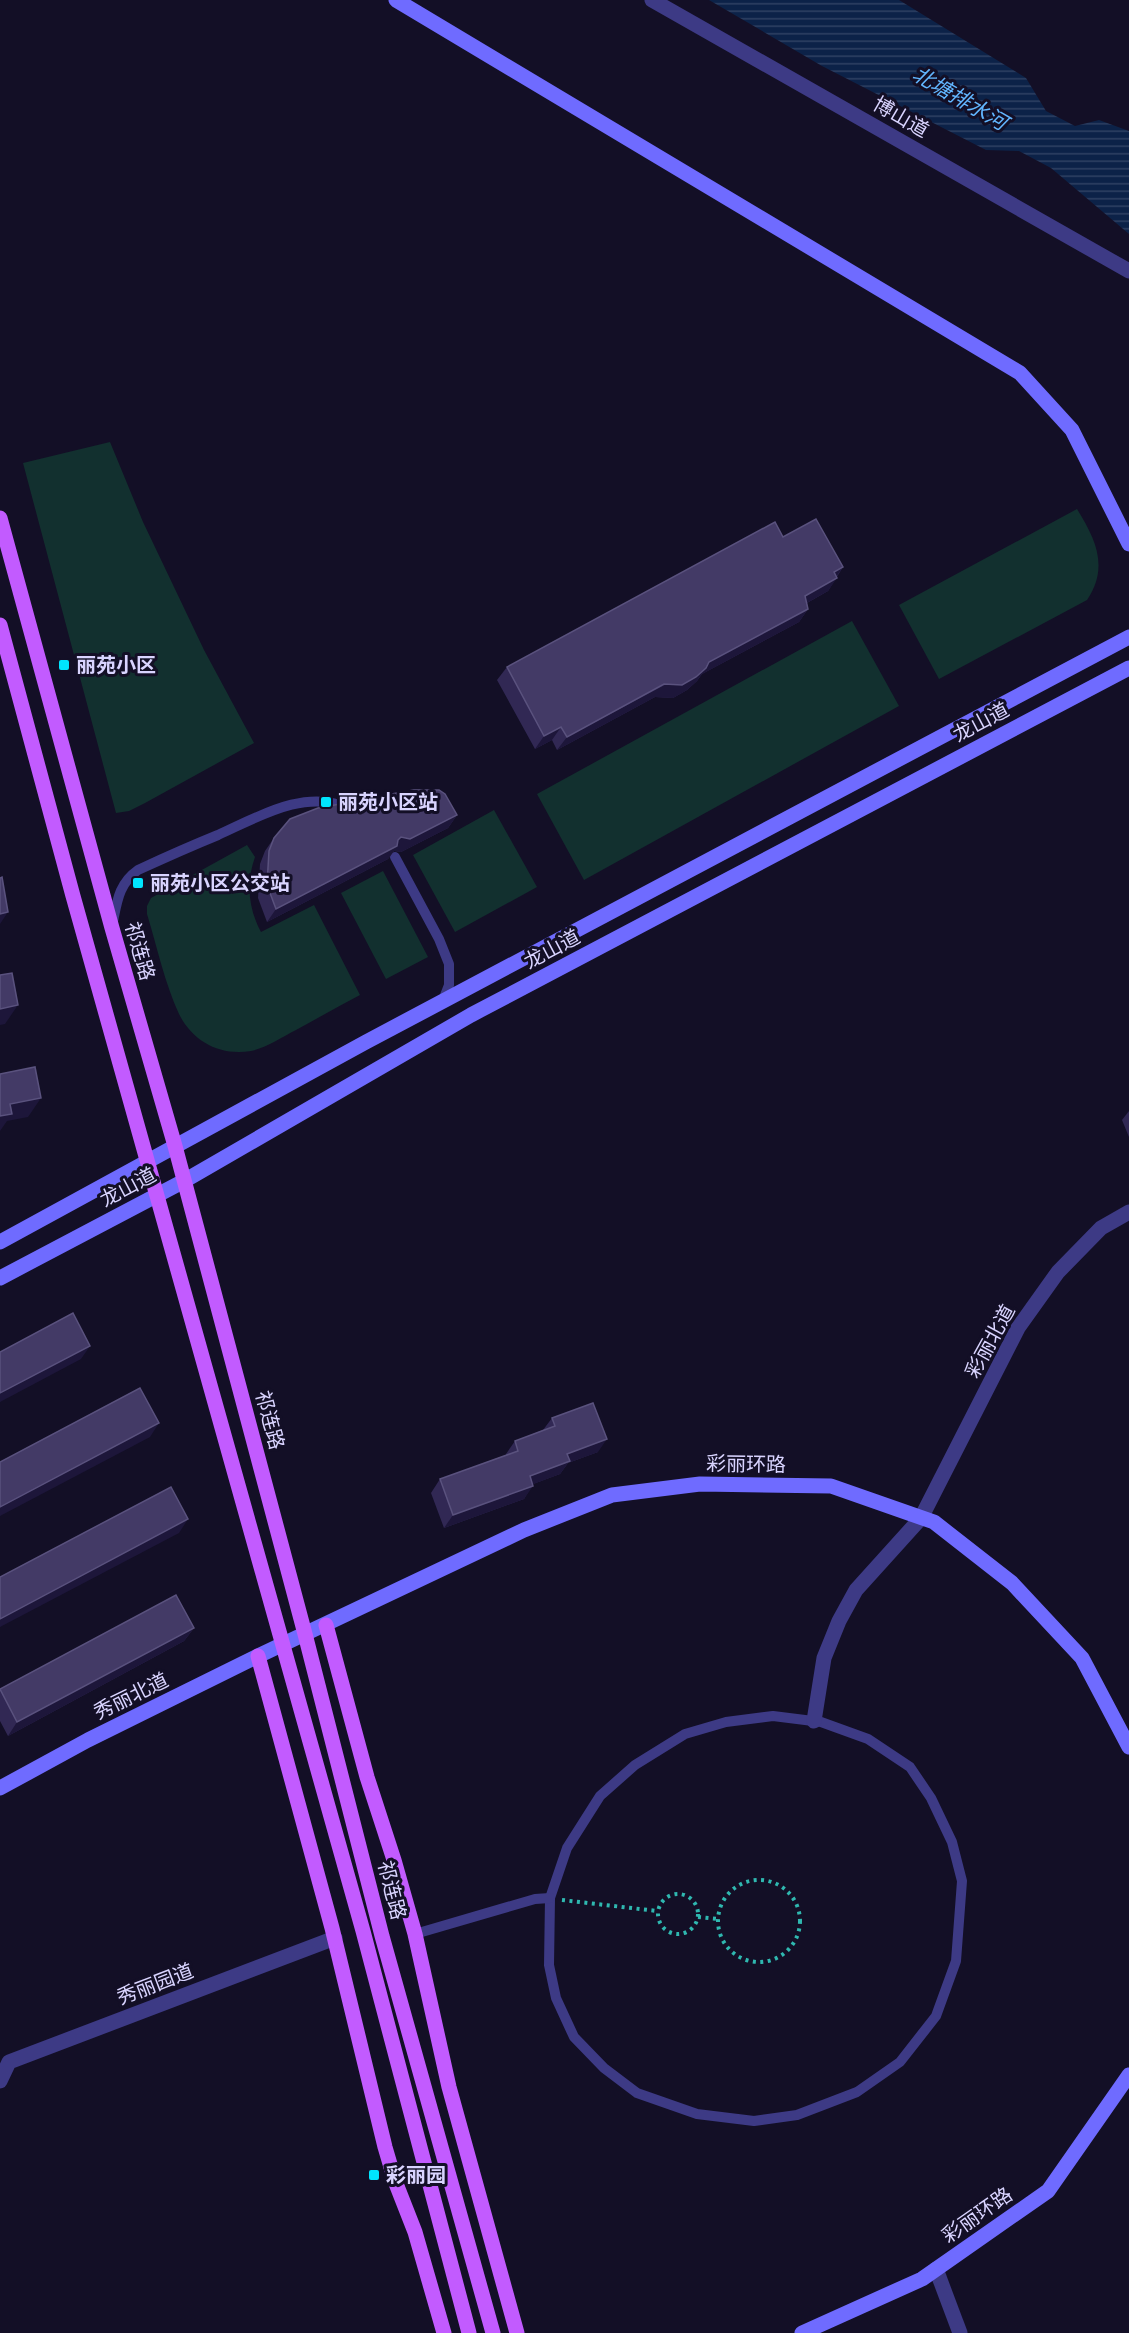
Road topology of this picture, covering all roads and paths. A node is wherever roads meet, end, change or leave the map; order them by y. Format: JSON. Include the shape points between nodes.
{"nodes":[{"id":1,"x":396,"y":0,"type":"edge"},
{"id":2,"x":652,"y":0,"type":"edge"},
{"id":3,"x":1129,"y":271,"type":"edge"},
{"id":4,"x":0,"y":518,"type":"edge"},
{"id":5,"x":1129,"y":544,"type":"edge"},
{"id":6,"x":0,"y":625,"type":"edge"},
{"id":7,"x":1129,"y":637,"type":"edge"},
{"id":8,"x":1129,"y":668,"type":"edge"},
{"id":9,"x":352,"y":811,"type":"edge"},
{"id":10,"x":394,"y":857,"type":"edge"},
{"id":11,"x":112,"y":928,"type":"junction"},
{"id":12,"x":441,"y":1003,"type":"junction"},
{"id":13,"x":175,"y":1146,"type":"junction"},
{"id":14,"x":148,"y":1161,"type":"junction"},
{"id":15,"x":184,"y":1181,"type":"junction"},
{"id":16,"x":157,"y":1194,"type":"junction"},
{"id":17,"x":1129,"y":1212,"type":"edge"},
{"id":18,"x":0,"y":1242,"type":"edge"},
{"id":19,"x":0,"y":1278,"type":"edge"},
{"id":20,"x":921,"y":1518,"type":"junction"},
{"id":21,"x":326,"y":1625,"type":"junction"},
{"id":22,"x":305,"y":1634,"type":"junction"},
{"id":23,"x":283,"y":1645,"type":"junction"},
{"id":24,"x":258,"y":1656,"type":"junction"},
{"id":25,"x":814,"y":1721,"type":"junction"},
{"id":26,"x":1129,"y":1747,"type":"edge"},
{"id":27,"x":0,"y":1788,"type":"edge"},
{"id":28,"x":550,"y":1898,"type":"junction"},
{"id":29,"x":657,"y":1911,"type":"junction"},
{"id":30,"x":698,"y":1917,"type":"junction"},
{"id":31,"x":718,"y":1919,"type":"junction"},
{"id":32,"x":415,"y":1934,"type":"junction"},
{"id":33,"x":335,"y":1938,"type":"junction"},
{"id":34,"x":1129,"y":2075,"type":"edge"},
{"id":35,"x":0,"y":2081,"type":"edge"},
{"id":36,"x":936,"y":2270,"type":"junction"},
{"id":37,"x":444,"y":2333,"type":"edge"},
{"id":38,"x":469,"y":2333,"type":"edge"},
{"id":39,"x":493,"y":2333,"type":"edge"},
{"id":40,"x":517,"y":2333,"type":"edge"},
{"id":41,"x":802,"y":2333,"type":"edge"},
{"id":42,"x":960,"y":2333,"type":"edge"}],
"edges":[{"from":1,"to":5,"type":"street","via":[[1020,373],[1072,430]]},
{"from":2,"to":3,"type":"street","name":"博山道"},
{"from":4,"to":11,"type":"main road","name":"祁连路"},
{"from":6,"to":14,"type":"main road","name":"祁连路"},
{"from":7,"to":12,"type":"street","name":"龙山道"},
{"from":8,"to":15,"type":"street","name":"龙山道","via":[[471,1015]]},
{"from":9,"to":11,"type":"lane","via":[[320,802],[277,809],[138,870],[121,887]]},
{"from":10,"to":12,"type":"lane","via":[[449,964],[449,985]]},
{"from":11,"to":13,"type":"main road","name":"祁连路"},
{"from":12,"to":13,"type":"street","name":"龙山道"},
{"from":13,"to":14,"type":"street","name":"龙山道"},
{"from":13,"to":15,"type":"main road","name":"祁连路"},
{"from":14,"to":16,"type":"main road","name":"祁连路"},
{"from":14,"to":18,"type":"street","name":"龙山道"},
{"from":15,"to":16,"type":"street","name":"龙山道"},
{"from":15,"to":22,"type":"main road","name":"祁连路"},
{"from":16,"to":19,"type":"street","name":"龙山道"},
{"from":16,"to":23,"type":"main road","name":"祁连路"},
{"from":17,"to":20,"type":"street","name":"彩丽北道","via":[[1101,1228],[1058,1272],[1018,1328]]},
{"from":20,"to":21,"type":"street","name":"彩丽环路","via":[[831,1486],[700,1484],[612,1495],[524,1530]]},
{"from":20,"to":25,"type":"street","name":"彩丽北道","via":[[856,1590],[839,1621],[824,1658]]},
{"from":20,"to":26,"type":"street","name":"彩丽环路","via":[[934,1522],[1012,1583],[1082,1658]]},
{"from":21,"to":22,"type":"street","name":"彩丽环路"},
{"from":21,"to":32,"type":"main road"},
{"from":22,"to":23,"type":"street","name":"彩丽环路"},
{"from":22,"to":39,"type":"main road","name":"祁连路","via":[[382,1936]]},
{"from":23,"to":24,"type":"street","name":"秀丽北道"},
{"from":23,"to":38,"type":"main road","name":"祁连路"},
{"from":24,"to":27,"type":"street","name":"秀丽北道"},
{"from":24,"to":33,"type":"main road"},
{"from":25,"to":28,"type":"lane","via":[[772,1716],[726,1722],[685,1734],[635,1764],[600,1796],[589,1813],[567,1848]]},
{"from":25,"to":28,"type":"lane","via":[[868,1739],[910,1767],[931,1798],[952,1842],[962,1881],[956,1961],[936,2016],[900,2062],[857,2092],[797,2115],[754,2121],[697,2114],[637,2093],[604,2068],[574,2037],[556,1998],[549,1965]]},
{"from":28,"to":29,"type":"path"},
{"from":28,"to":32,"type":"lane"},
{"from":29,"to":30,"type":"path","via":[[670,1895],[684,1895],[695,1904]]},
{"from":29,"to":30,"type":"path","via":[[659,1924],[674,1935],[693,1929]]},
{"from":30,"to":31,"type":"path"},
{"from":31,"to":31,"type":"path","via":[[729,1893],[753,1880],[767,1881],[791,1895],[798,1907],[799,1933],[784,1954],[772,1960],[746,1960],[725,1944]]},
{"from":32,"to":40,"type":"main road","via":[[449,2087]]},
{"from":33,"to":35,"type":"street","name":"秀丽园道","via":[[9,2062]]},
{"from":33,"to":37,"type":"main road","via":[[385,2147]]},
{"from":34,"to":36,"type":"street","name":"彩丽环路","via":[[1048,2191]]},
{"from":36,"to":41,"type":"street","name":"彩丽环路"},
{"from":36,"to":42,"type":"street"}]}
